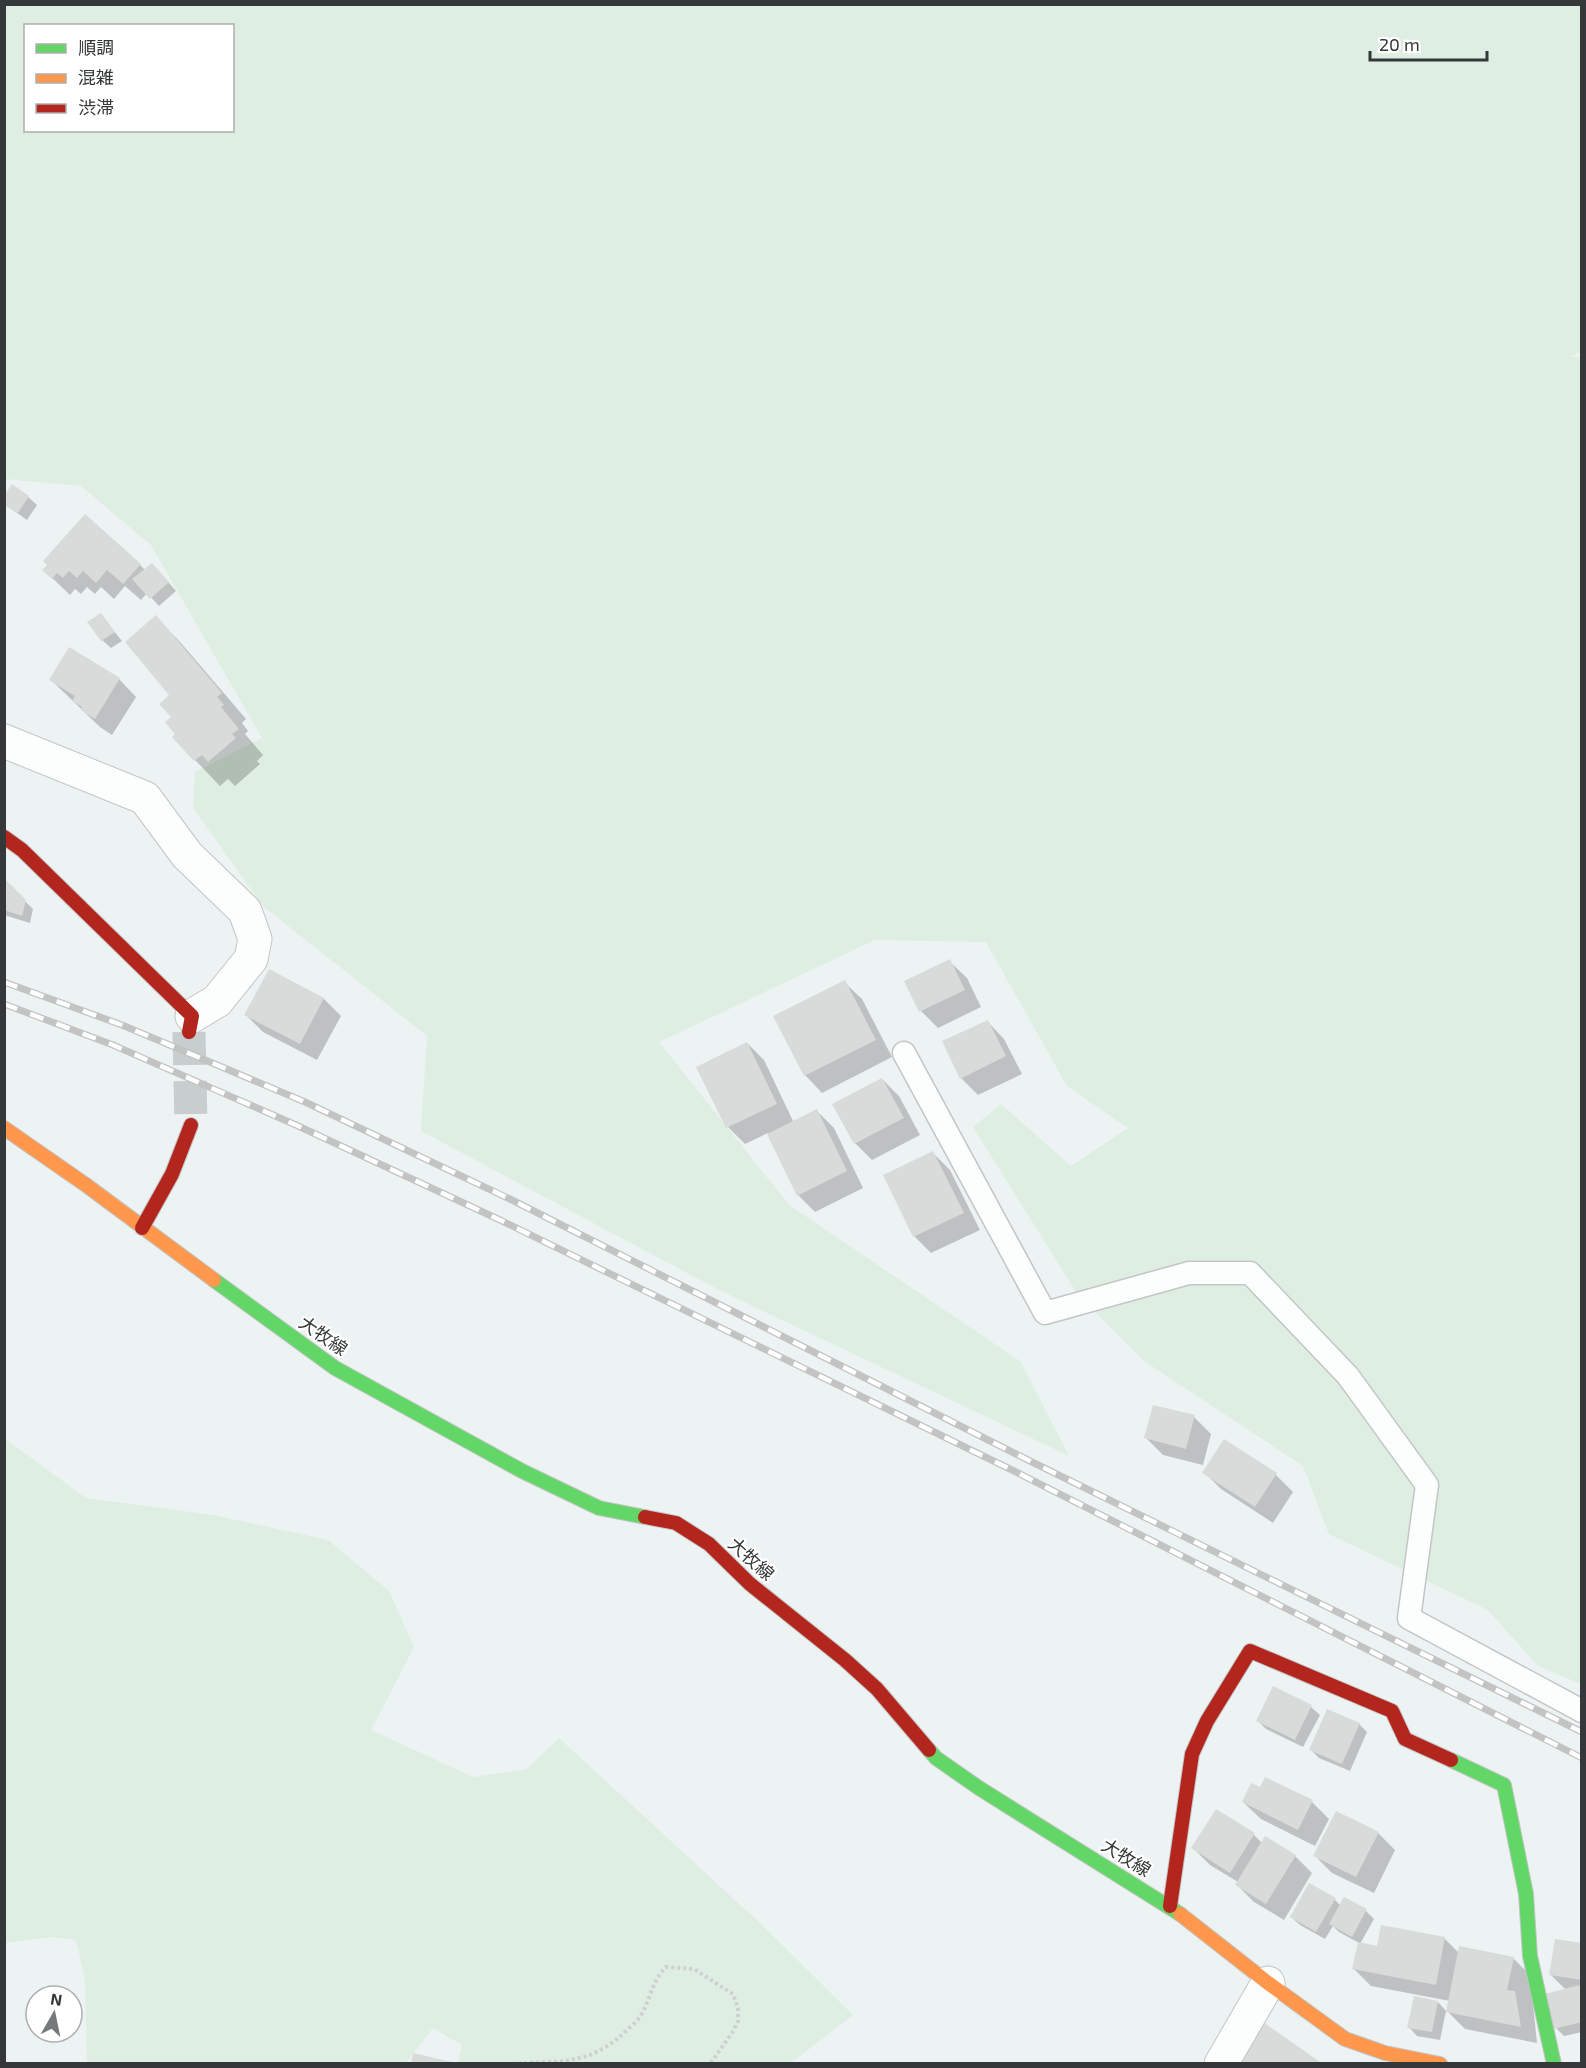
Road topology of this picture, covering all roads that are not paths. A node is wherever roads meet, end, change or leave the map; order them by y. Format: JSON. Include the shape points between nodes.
{"nodes":[{"id":1,"x":4,"y":741,"type":"edge"},
{"id":2,"x":4,"y":837,"type":"edge"},
{"id":3,"x":190,"y":1024,"type":"joint"},
{"id":4,"x":904,"y":1053,"type":"dead end"},
{"id":5,"x":191,"y":1125,"type":"tunnel mouth"},
{"id":6,"x":4,"y":1128,"type":"edge"},
{"id":7,"x":142,"y":1228,"type":"junction"},
{"id":8,"x":1581,"y":1711,"type":"edge"},
{"id":9,"x":1170,"y":1906,"type":"junction"},
{"id":10,"x":1268,"y":1983,"type":"junction"},
{"id":11,"x":1221,"y":2064,"type":"edge"},
{"id":12,"x":1440,"y":2064,"type":"edge"},
{"id":13,"x":1554,"y":2064,"type":"edge"}],
"edges":[{"from":1,"to":3,"type":"street","via":[[145,798],[187,855],[245,911],[255,939],[251,959],[217,1001]]},
{"from":2,"to":3,"type":"street","via":[[22,850]]},
{"from":4,"to":8,"type":"lane","via":[[1045,1313],[1189,1273],[1250,1273],[1348,1376],[1427,1485],[1409,1618]]},
{"from":5,"to":7,"type":"street","via":[[172,1174]]},
{"from":6,"to":7,"type":"street","name":"大牧線"},
{"from":7,"to":9,"type":"street","name":"大牧線","via":[[335,1368],[522,1471],[599,1508],[676,1523],[709,1544],[750,1584],[877,1689],[936,1758]]},
{"from":9,"to":10,"type":"street","name":"大牧線"},
{"from":9,"to":13,"type":"street","via":[[1192,1754],[1207,1721],[1250,1651],[1392,1711],[1405,1739],[1504,1785],[1526,1894],[1530,1956]]},
{"from":10,"to":11,"type":"street"},
{"from":10,"to":12,"type":"street","name":"大牧線","via":[[1346,2038],[1385,2053]]}]}
